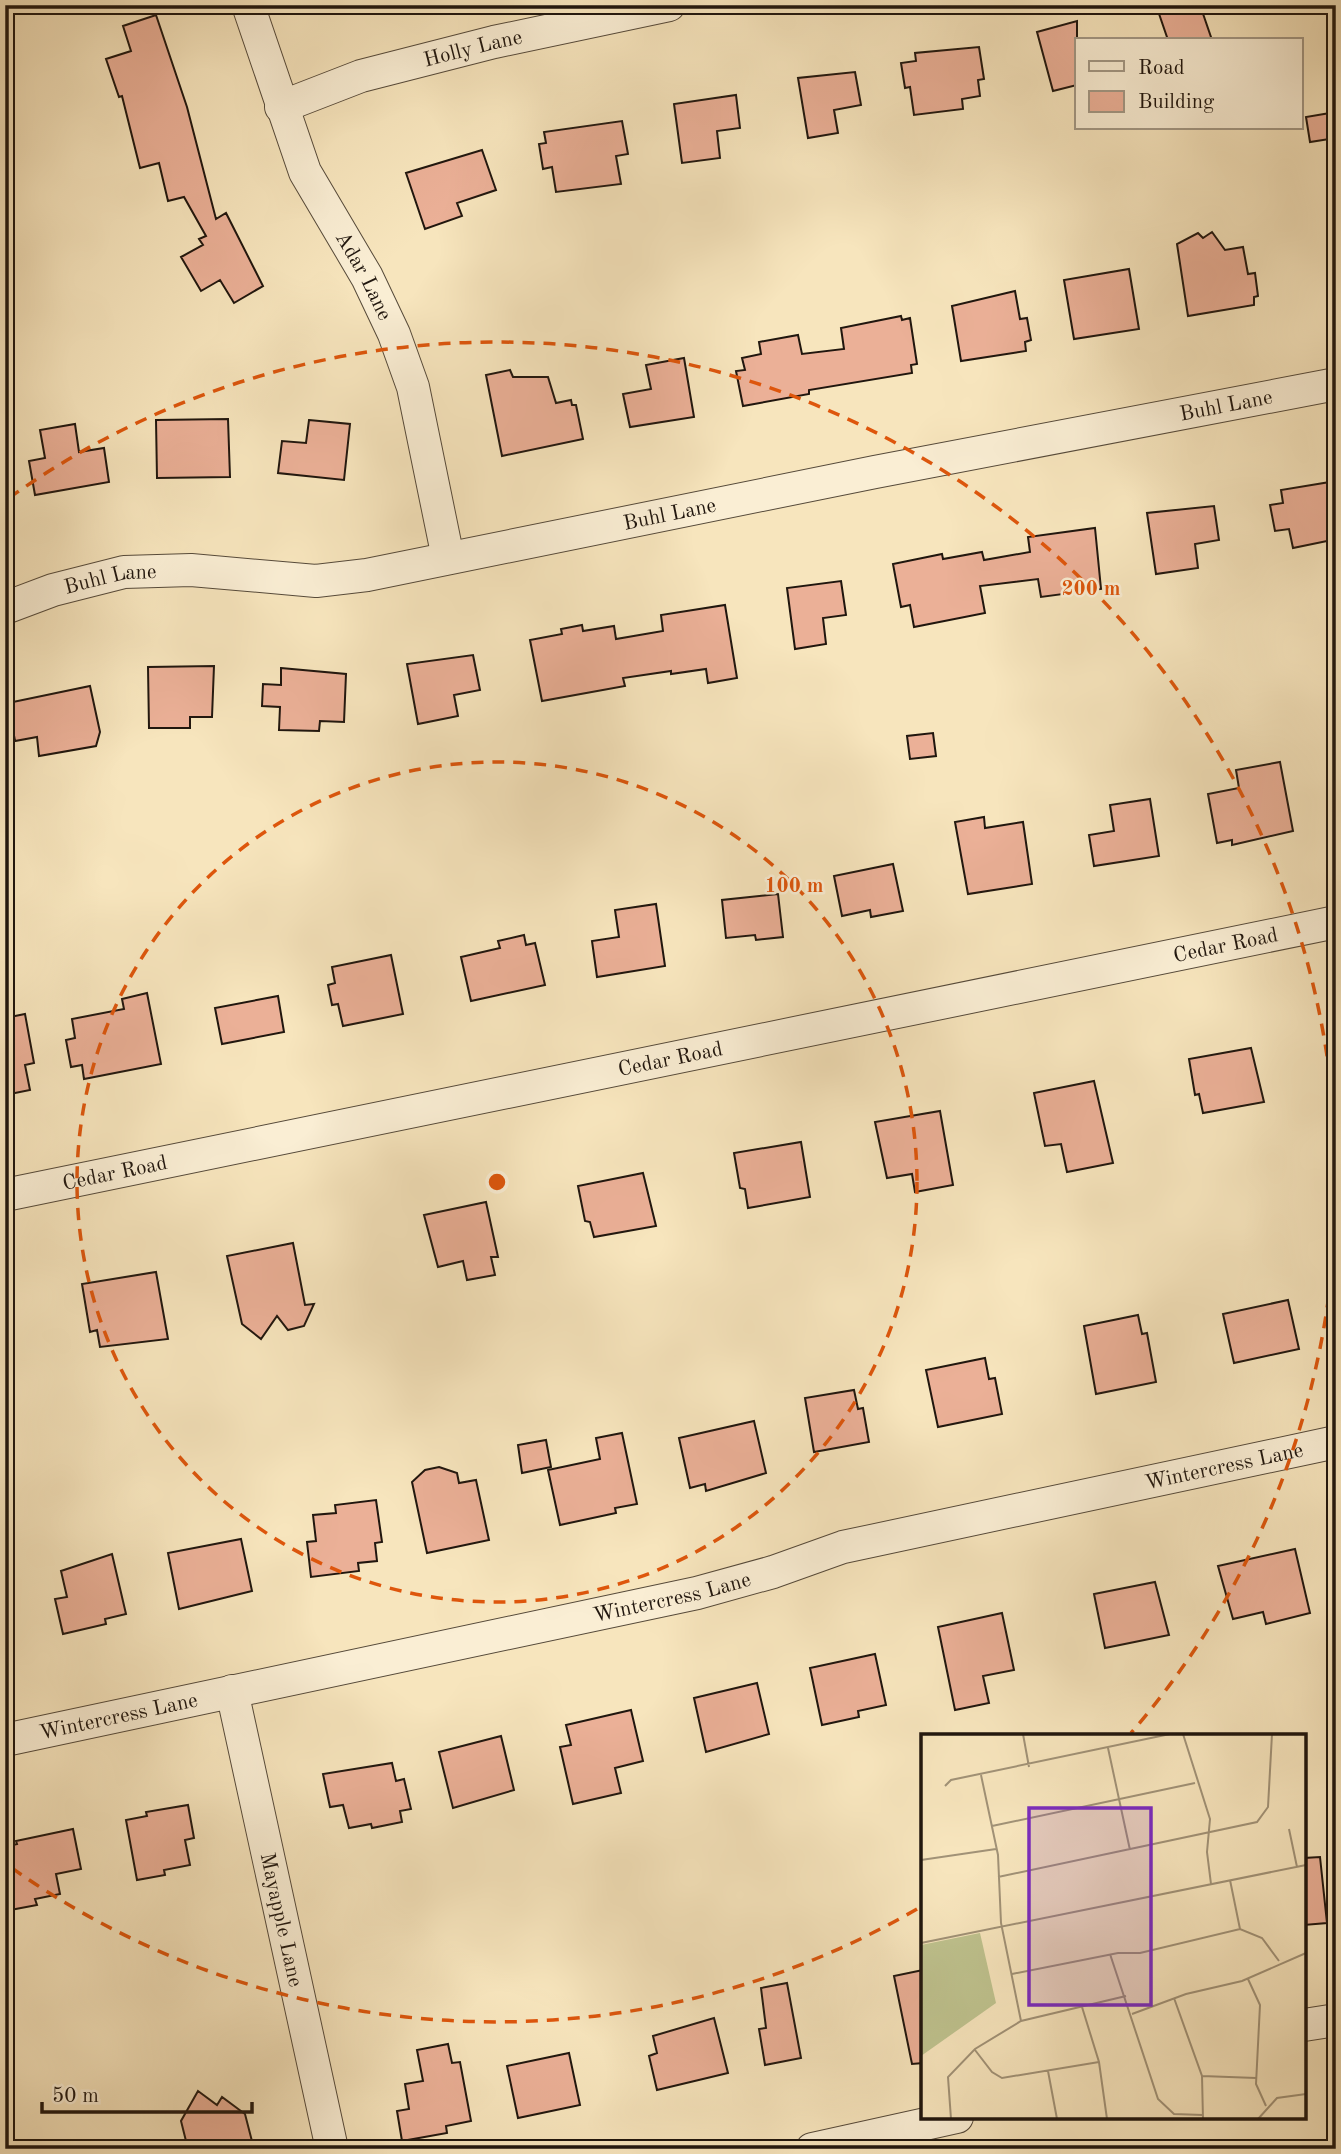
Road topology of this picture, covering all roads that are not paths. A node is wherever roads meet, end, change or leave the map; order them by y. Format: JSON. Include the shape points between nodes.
{"nodes":[{"id":1,"x":248,"y":5,"type":"edge"},
{"id":2,"x":669,"y":5,"type":"edge"},
{"id":3,"x":281,"y":107,"type":"junction"},
{"id":4,"x":1336,"y":384,"type":"edge"},
{"id":5,"x":448,"y":558,"type":"junction"},
{"id":6,"x":5,"y":608,"type":"edge"},
{"id":7,"x":1336,"y":922,"type":"edge"},
{"id":8,"x":5,"y":1195,"type":"edge"},
{"id":9,"x":1336,"y":1442,"type":"edge"},
{"id":10,"x":232,"y":1691,"type":"junction"},
{"id":11,"x":5,"y":1740,"type":"edge"},
{"id":12,"x":1336,"y":2020,"type":"edge"},
{"id":13,"x":1306,"y":2025,"type":"edge"},
{"id":14,"x":948,"y":2119,"type":"edge"},
{"id":15,"x":332,"y":2149,"type":"edge"},
{"id":16,"x":812,"y":2149,"type":"edge"}],
"edges":[{"from":1,"to":3,"type":"street","name":"Adar Lane"},
{"from":2,"to":3,"type":"street","name":"Holly Lane","via":[[375,72]]},
{"from":3,"to":5,"type":"street","name":"Adar Lane","via":[[305,172],[367,277],[394,334],[413,387]]},
{"from":4,"to":5,"type":"street","name":"Buhl Lane"},
{"from":5,"to":6,"type":"street","name":"Buhl Lane","via":[[316,581],[191,570],[124,572]]},
{"from":7,"to":8,"type":"street","name":"Cedar Road"},
{"from":9,"to":10,"type":"street","name":"Wintercress Lane","via":[[843,1547],[697,1593]]},
{"from":10,"to":11,"type":"street","name":"Wintercress Lane"},
{"from":10,"to":15,"type":"street","name":"Mayapple Lane"},
{"from":12,"to":13,"type":"street"},
{"from":14,"to":16,"type":"street"}]}
